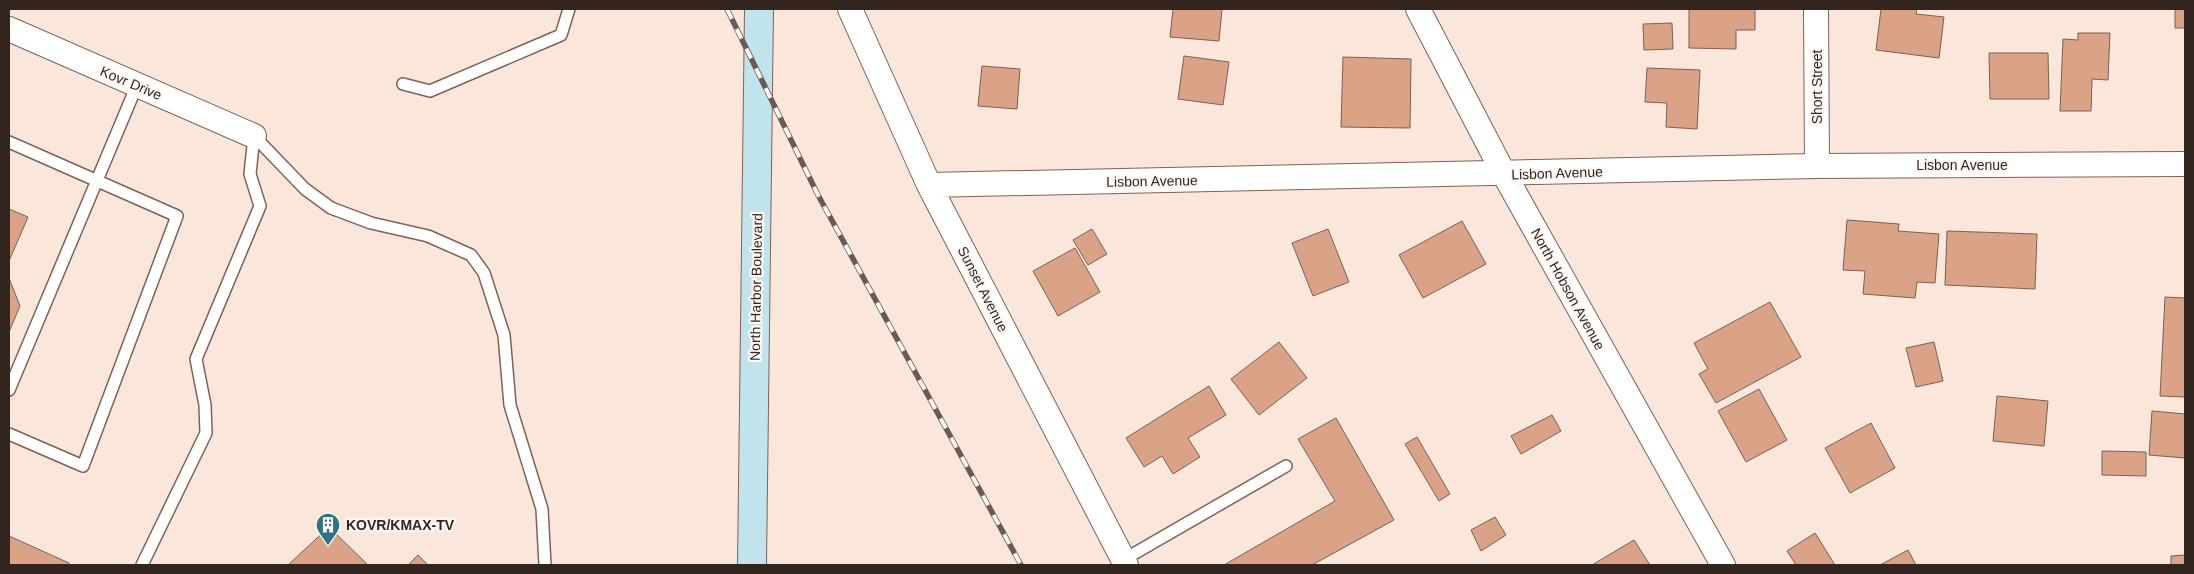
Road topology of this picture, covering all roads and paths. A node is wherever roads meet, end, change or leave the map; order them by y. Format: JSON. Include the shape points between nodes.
{"nodes":[{"id":1,"x":569,"y":9,"type":"edge"},
{"id":2,"x":759,"y":9,"type":"edge"},
{"id":3,"x":850,"y":9,"type":"edge"},
{"id":4,"x":1418,"y":9,"type":"edge"},
{"id":5,"x":1816,"y":9,"type":"edge"},
{"id":6,"x":9,"y":29,"type":"edge"},
{"id":7,"x":403,"y":84,"type":"dead end"},
{"id":8,"x":137,"y":85,"type":"junction"},
{"id":9,"x":254,"y":136,"type":"junction"},
{"id":10,"x":9,"y":142,"type":"edge"},
{"id":11,"x":2185,"y":164,"type":"edge"},
{"id":12,"x":1817,"y":166,"type":"junction"},
{"id":13,"x":1504,"y":174,"type":"junction"},
{"id":14,"x":98,"y":181,"type":"junction"},
{"id":15,"x":929,"y":184,"type":"junction"},
{"id":16,"x":9,"y":390,"type":"edge"},
{"id":17,"x":9,"y":434,"type":"edge"},
{"id":18,"x":1286,"y":466,"type":"dead end"},
{"id":19,"x":1125,"y":562,"type":"edge"},
{"id":20,"x":142,"y":565,"type":"edge"},
{"id":21,"x":545,"y":565,"type":"edge"},
{"id":22,"x":752,"y":565,"type":"edge"},
{"id":23,"x":1724,"y":565,"type":"edge"}],
"edges":[{"from":1,"to":7,"type":"lane","via":[[561,35],[430,91]]},
{"from":2,"to":22,"type":"main road","name":"North Harbor Boulevard"},
{"from":3,"to":15,"type":"street","name":"Sunset Avenue"},
{"from":4,"to":13,"type":"street","name":"North Hobson Avenue"},
{"from":5,"to":12,"type":"street","name":"Short Street"},
{"from":6,"to":8,"type":"street","name":"Kovr Drive"},
{"from":8,"to":9,"type":"street","name":"Kovr Drive"},
{"from":8,"to":14,"type":"lane"},
{"from":9,"to":20,"type":"lane","via":[[250,174],[260,206],[196,359],[206,405],[206,433]]},
{"from":9,"to":21,"type":"lane","via":[[305,188],[331,208],[371,223],[428,236],[471,255],[484,273],[504,335],[510,405],[542,509]]},
{"from":10,"to":14,"type":"lane"},
{"from":11,"to":12,"type":"street","name":"Lisbon Avenue"},
{"from":12,"to":13,"type":"street","name":"Lisbon Avenue"},
{"from":13,"to":15,"type":"street","name":"Lisbon Avenue"},
{"from":13,"to":23,"type":"street","name":"North Hobson Avenue"},
{"from":14,"to":16,"type":"lane"},
{"from":14,"to":17,"type":"lane","via":[[177,216],[83,466]]},
{"from":15,"to":19,"type":"street","name":"Sunset Avenue"},
{"from":18,"to":19,"type":"lane"}]}
